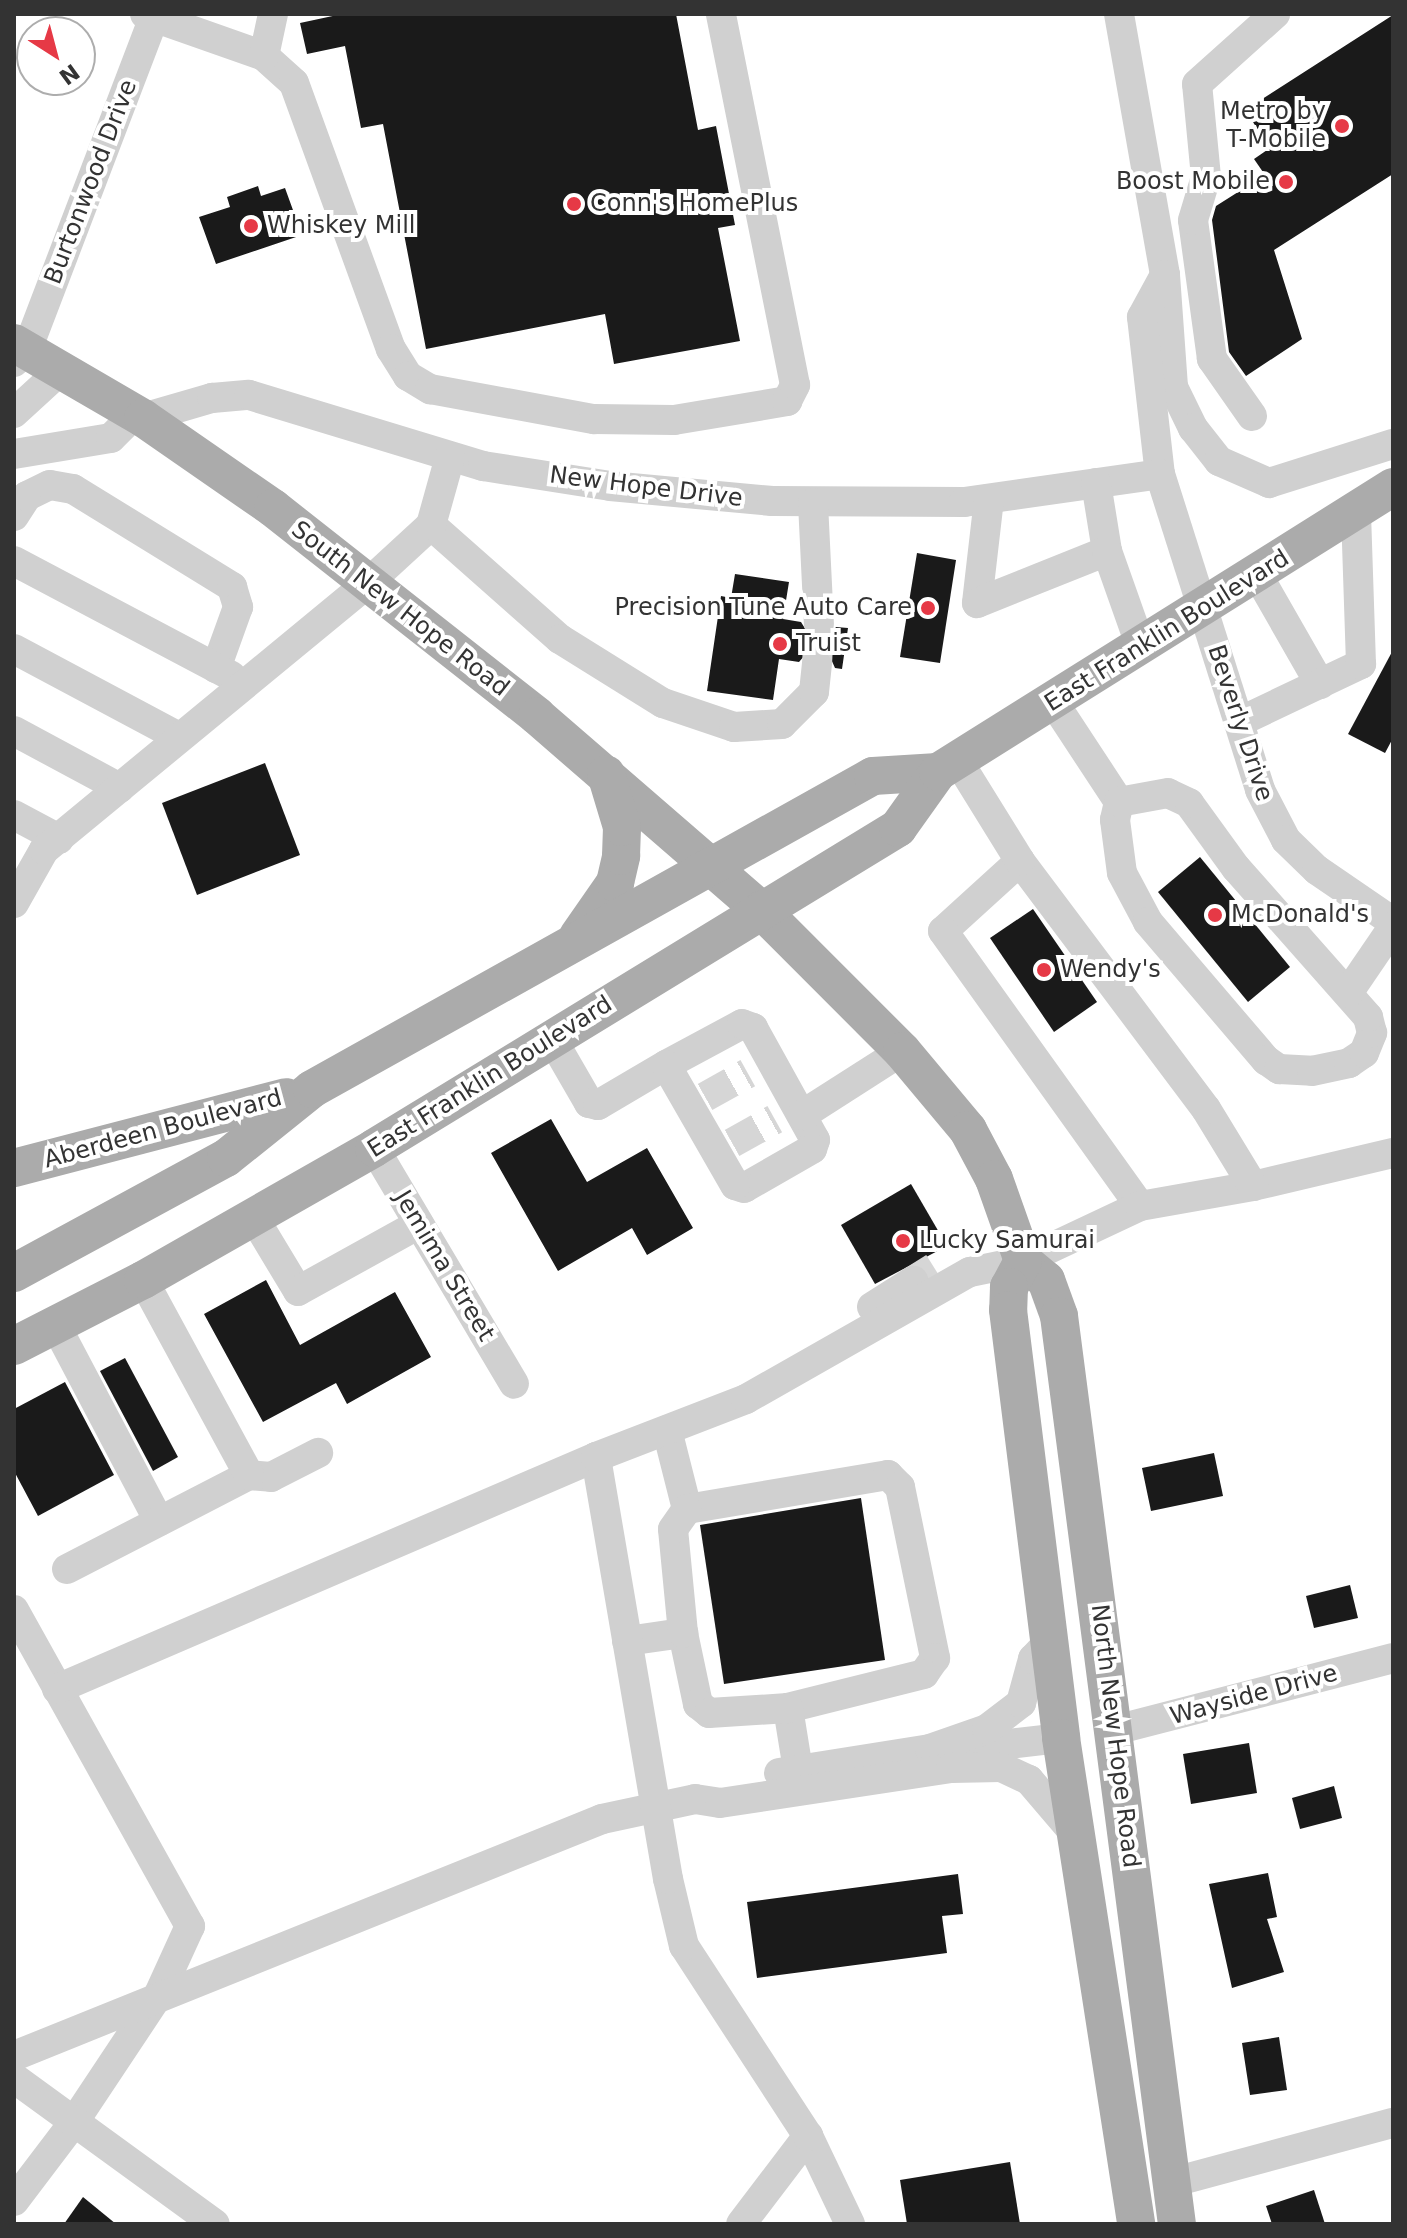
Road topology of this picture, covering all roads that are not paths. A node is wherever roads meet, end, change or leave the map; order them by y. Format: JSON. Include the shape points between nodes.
{"nodes":[{"id":1,"x":273,"y":14,"type":"edge"},
{"id":2,"x":721,"y":14,"type":"edge"},
{"id":3,"x":1119,"y":14,"type":"edge"},
{"id":4,"x":1275,"y":14,"type":"edge"},
{"id":5,"x":152,"y":15,"type":"edge"},
{"id":6,"x":264,"y":56,"type":"junction"},
{"id":7,"x":1165,"y":275,"type":"junction"},
{"id":8,"x":18,"y":352,"type":"edge"},
{"id":9,"x":61,"y":370,"type":"junction"},
{"id":10,"x":14,"y":413,"type":"edge"},
{"id":11,"x":139,"y":416,"type":"junction"},
{"id":12,"x":1252,"y":416,"type":"dead end"},
{"id":13,"x":1393,"y":444,"type":"edge"},
{"id":14,"x":14,"y":454,"type":"edge"},
{"id":15,"x":450,"y":457,"type":"junction"},
{"id":16,"x":1160,"y":474,"type":"junction"},
{"id":17,"x":1096,"y":483,"type":"junction"},
{"id":18,"x":1393,"y":487,"type":"edge"},
{"id":19,"x":989,"y":499,"type":"junction"},
{"id":20,"x":813,"y":503,"type":"junction"},
{"id":21,"x":1356,"y":510,"type":"junction"},
{"id":22,"x":14,"y":516,"type":"edge"},
{"id":23,"x":431,"y":525,"type":"junction"},
{"id":24,"x":1107,"y":551,"type":"junction"},
{"id":25,"x":14,"y":561,"type":"edge"},
{"id":26,"x":1257,"y":574,"type":"junction"},
{"id":27,"x":368,"y":583,"type":"junction"},
{"id":28,"x":1202,"y":608,"type":"junction"},
{"id":29,"x":819,"y":624,"type":"tunnel mouth"},
{"id":30,"x":1141,"y":647,"type":"junction"},
{"id":31,"x":14,"y":649,"type":"edge"},
{"id":32,"x":817,"y":665,"type":"tunnel mouth"},
{"id":33,"x":216,"y":668,"type":"junction"},
{"id":34,"x":246,"y":684,"type":"junction"},
{"id":35,"x":1320,"y":684,"type":"junction"},
{"id":36,"x":1054,"y":703,"type":"junction"},
{"id":37,"x":1241,"y":721,"type":"junction"},
{"id":38,"x":14,"y":731,"type":"edge"},
{"id":39,"x":179,"y":737,"type":"junction"},
{"id":40,"x":948,"y":767,"type":"junction"},
{"id":41,"x":606,"y":774,"type":"junction"},
{"id":42,"x":120,"y":788,"type":"junction"},
{"id":43,"x":1119,"y":802,"type":"junction"},
{"id":44,"x":14,"y":815,"type":"edge"},
{"id":45,"x":59,"y":839,"type":"junction"},
{"id":46,"x":1020,"y":861,"type":"junction"},
{"id":47,"x":713,"y":867,"type":"junction"},
{"id":48,"x":15,"y":899,"type":"edge"},
{"id":49,"x":761,"y":910,"type":"junction"},
{"id":50,"x":1393,"y":924,"type":"edge"},
{"id":51,"x":566,"y":950,"type":"junction"},
{"id":52,"x":1348,"y":993,"type":"junction"},
{"id":53,"x":552,"y":1039,"type":"junction"},
{"id":54,"x":902,"y":1051,"type":"junction"},
{"id":55,"x":666,"y":1065,"type":"junction"},
{"id":56,"x":312,"y":1089,"type":"junction"},
{"id":57,"x":791,"y":1114,"type":"junction"},
{"id":58,"x":374,"y":1148,"type":"junction"},
{"id":59,"x":1393,"y":1153,"type":"edge"},
{"id":60,"x":14,"y":1168,"type":"edge"},
{"id":61,"x":1253,"y":1186,"type":"junction"},
{"id":62,"x":1140,"y":1206,"type":"junction"},
{"id":63,"x":254,"y":1218,"type":"junction"},
{"id":64,"x":419,"y":1224,"type":"junction"},
{"id":65,"x":1023,"y":1261,"type":"junction"},
{"id":66,"x":970,"y":1272,"type":"junction"},
{"id":67,"x":14,"y":1273,"type":"edge"},
{"id":68,"x":143,"y":1280,"type":"junction"},
{"id":69,"x":55,"y":1324,"type":"junction"},
{"id":70,"x":851,"y":1331,"type":"junction"},
{"id":71,"x":14,"y":1346,"type":"edge"},
{"id":72,"x":514,"y":1384,"type":"dead end"},
{"id":73,"x":667,"y":1430,"type":"junction"},
{"id":74,"x":318,"y":1453,"type":"dead end"},
{"id":75,"x":596,"y":1457,"type":"junction"},
{"id":76,"x":249,"y":1475,"type":"junction"},
{"id":77,"x":687,"y":1509,"type":"junction"},
{"id":78,"x":159,"y":1521,"type":"junction"},
{"id":79,"x":67,"y":1569,"type":"dead end"},
{"id":80,"x":14,"y":1610,"type":"edge"},
{"id":81,"x":683,"y":1633,"type":"junction"},
{"id":82,"x":627,"y":1641,"type":"junction"},
{"id":83,"x":1050,"y":1641,"type":"junction"},
{"id":84,"x":1393,"y":1658,"type":"edge"},
{"id":85,"x":57,"y":1689,"type":"junction"},
{"id":86,"x":788,"y":1708,"type":"junction"},
{"id":87,"x":1115,"y":1730,"type":"junction"},
{"id":88,"x":1061,"y":1738,"type":"junction"},
{"id":89,"x":930,"y":1749,"type":"junction"},
{"id":90,"x":798,"y":1770,"type":"junction"},
{"id":91,"x":695,"y":1799,"type":"junction"},
{"id":92,"x":656,"y":1808,"type":"junction"},
{"id":93,"x":1127,"y":1821,"type":"junction"},
{"id":94,"x":1077,"y":1837,"type":"junction"},
{"id":95,"x":159,"y":1994,"type":"junction"},
{"id":96,"x":14,"y":2056,"type":"edge"},
{"id":97,"x":14,"y":2078,"type":"edge"},
{"id":98,"x":74,"y":2122,"type":"junction"},
{"id":99,"x":1393,"y":2123,"type":"edge"},
{"id":100,"x":808,"y":2136,"type":"junction"},
{"id":101,"x":1170,"y":2183,"type":"junction"},
{"id":102,"x":14,"y":2201,"type":"edge"},
{"id":103,"x":215,"y":2224,"type":"edge"},
{"id":104,"x":741,"y":2224,"type":"edge"},
{"id":105,"x":850,"y":2224,"type":"edge"},
{"id":106,"x":1136,"y":2224,"type":"edge"},
{"id":107,"x":1177,"y":2224,"type":"edge"}],
"edges":[{"from":1,"to":6,"type":"street"},
{"from":2,"to":6,"type":"street","via":[[795,385],[787,401],[674,420],[594,419],[430,389],[408,376],[391,349],[294,83]]},
{"from":3,"to":7,"type":"street"},
{"from":4,"to":12,"type":"street","via":[[1197,84],[1206,177],[1193,220],[1212,359]]},
{"from":5,"to":6,"type":"street"},
{"from":5,"to":8,"type":"street","name":"Burtonwood Drive"},
{"from":7,"to":13,"type":"street","via":[[1173,387],[1193,428],[1219,461],[1269,483]]},
{"from":7,"to":16,"type":"street","name":"Beverly Drive","via":[[1142,317]]},
{"from":8,"to":9,"type":"main road","name":"South New Hope Road"},
{"from":9,"to":10,"type":"street"},
{"from":9,"to":11,"type":"main road","name":"South New Hope Road"},
{"from":11,"to":14,"type":"street","via":[[111,438]]},
{"from":11,"to":15,"type":"street","name":"New Hope Drive","via":[[249,395]]},
{"from":11,"to":27,"type":"main road","name":"South New Hope Road","via":[[273,508]]},
{"from":15,"to":20,"type":"street","name":"New Hope Drive","via":[[610,486]]},
{"from":15,"to":23,"type":"street"},
{"from":16,"to":17,"type":"street","name":"New Hope Drive"},
{"from":16,"to":28,"type":"street","name":"Beverly Drive"},
{"from":17,"to":19,"type":"street","name":"New Hope Drive"},
{"from":17,"to":24,"type":"street"},
{"from":18,"to":21,"type":"main road","name":"East Franklin Boulevard"},
{"from":19,"to":20,"type":"street","name":"New Hope Drive"},
{"from":19,"to":24,"type":"street","via":[[977,603]]},
{"from":20,"to":29,"type":"street"},
{"from":21,"to":26,"type":"main road","name":"East Franklin Boulevard"},
{"from":21,"to":35,"type":"street","via":[[1361,664]]},
{"from":22,"to":33,"type":"street","via":[[27,496],[50,485],[73,489],[232,587],[238,607]]},
{"from":23,"to":27,"type":"street"},
{"from":23,"to":32,"type":"street","via":[[560,639],[663,703],[734,727],[782,724],[814,692]]},
{"from":24,"to":30,"type":"street"},
{"from":25,"to":33,"type":"street"},
{"from":26,"to":28,"type":"main road","name":"East Franklin Boulevard"},
{"from":26,"to":35,"type":"street"},
{"from":27,"to":34,"type":"street"},
{"from":27,"to":41,"type":"main road","name":"South New Hope Road"},
{"from":28,"to":30,"type":"main road","name":"East Franklin Boulevard"},
{"from":28,"to":37,"type":"street","name":"Beverly Drive"},
{"from":30,"to":36,"type":"main road","name":"East Franklin Boulevard"},
{"from":31,"to":39,"type":"street"},
{"from":33,"to":34,"type":"street"},
{"from":34,"to":39,"type":"street"},
{"from":35,"to":37,"type":"street"},
{"from":36,"to":40,"type":"main road","name":"East Franklin Boulevard"},
{"from":36,"to":43,"type":"street"},
{"from":37,"to":50,"type":"street","name":"Beverly Drive","via":[[1260,790],[1286,840],[1317,870]]},
{"from":38,"to":42,"type":"street"},
{"from":39,"to":42,"type":"street"},
{"from":40,"to":46,"type":"street"},
{"from":40,"to":47,"type":"main road","name":"East Franklin Boulevard","via":[[873,776]]},
{"from":40,"to":49,"type":"main road","name":"East Franklin Boulevard","via":[[898,828]]},
{"from":41,"to":47,"type":"main road","name":"South New Hope Road"},
{"from":41,"to":51,"type":"main road","via":[[622,827],[618,870],[598,911]]},
{"from":42,"to":45,"type":"street"},
{"from":43,"to":52,"type":"street","via":[[1168,793],[1189,803],[1236,868]]},
{"from":43,"to":52,"type":"street","via":[[1115,820],[1122,873],[1148,922],[1266,1060],[1279,1069],[1312,1071],[1349,1063],[1364,1053],[1372,1033],[1368,1017]]},
{"from":44,"to":45,"type":"street"},
{"from":45,"to":48,"type":"street","via":[[44,850]]},
{"from":46,"to":61,"type":"street","via":[[1206,1109]]},
{"from":46,"to":62,"type":"street","via":[[943,931]]},
{"from":47,"to":49,"type":"main road","name":"South New Hope Road"},
{"from":47,"to":51,"type":"main road","name":"East Franklin Boulevard"},
{"from":49,"to":53,"type":"main road","name":"East Franklin Boulevard"},
{"from":49,"to":54,"type":"main road","name":"North New Hope Road"},
{"from":50,"to":52,"type":"street"},
{"from":51,"to":56,"type":"main road","name":"East Franklin Boulevard"},
{"from":53,"to":55,"type":"street","via":[[589,1103],[598,1105]]},
{"from":53,"to":58,"type":"main road","name":"East Franklin Boulevard"},
{"from":54,"to":57,"type":"street"},
{"from":54,"to":65,"type":"main road","name":"North New Hope Road","via":[[968,1130],[994,1179]]},
{"from":55,"to":57,"type":"street","via":[[742,1024],[753,1028],[760,1066]]},
{"from":55,"to":57,"type":"street","via":[[697,1102],[724,1148],[735,1185],[744,1188],[812,1149],[815,1140]]},
{"from":56,"to":60,"type":"main road","name":"Aberdeen Boulevard","via":[[245,1112]]},
{"from":56,"to":67,"type":"main road","name":"East Franklin Boulevard","via":[[226,1158]]},
{"from":58,"to":63,"type":"main road","name":"East Franklin Boulevard"},
{"from":58,"to":64,"type":"street","name":"Jemima Street"},
{"from":59,"to":61,"type":"street"},
{"from":61,"to":62,"type":"street"},
{"from":62,"to":65,"type":"street"},
{"from":63,"to":64,"type":"street","via":[[298,1291]]},
{"from":63,"to":68,"type":"main road","name":"East Franklin Boulevard"},
{"from":64,"to":72,"type":"street","name":"Jemima Street"},
{"from":65,"to":66,"type":"street"},
{"from":65,"to":83,"type":"main road","name":"North New Hope Road","via":[[1007,1298]]},
{"from":65,"to":87,"type":"main road","name":"North New Hope Road","via":[[1046,1280],[1059,1316]]},
{"from":66,"to":70,"type":"street"},
{"from":66,"to":70,"type":"street","via":[[955,1264],[924,1275]]},
{"from":68,"to":69,"type":"main road","name":"East Franklin Boulevard"},
{"from":68,"to":76,"type":"street"},
{"from":69,"to":71,"type":"main road","name":"East Franklin Boulevard"},
{"from":69,"to":78,"type":"street"},
{"from":70,"to":73,"type":"street","via":[[746,1399]]},
{"from":73,"to":75,"type":"street"},
{"from":73,"to":77,"type":"street"},
{"from":74,"to":76,"type":"street","via":[[271,1477]]},
{"from":75,"to":82,"type":"street"},
{"from":75,"to":85,"type":"street"},
{"from":76,"to":78,"type":"street"},
{"from":77,"to":81,"type":"street","via":[[673,1529]]},
{"from":77,"to":86,"type":"street","via":[[888,1475],[900,1487],[935,1658],[924,1674]]},
{"from":78,"to":79,"type":"street"},
{"from":80,"to":85,"type":"street"},
{"from":81,"to":82,"type":"street"},
{"from":81,"to":86,"type":"street","via":[[698,1704],[709,1713]]},
{"from":82,"to":92,"type":"street"},
{"from":83,"to":88,"type":"main road","name":"North New Hope Road"},
{"from":83,"to":89,"type":"street","via":[[1033,1659],[1027,1690],[1013,1713],[987,1729]]},
{"from":84,"to":87,"type":"street","name":"Wayside Drive"},
{"from":85,"to":95,"type":"street","via":[[190,1926]]},
{"from":86,"to":90,"type":"street"},
{"from":87,"to":93,"type":"main road","name":"North New Hope Road"},
{"from":88,"to":89,"type":"street"},
{"from":88,"to":93,"type":"main road","via":[[1085,1758],[1103,1801]]},
{"from":88,"to":94,"type":"main road","name":"North New Hope Road"},
{"from":89,"to":90,"type":"street"},
{"from":90,"to":91,"type":"street","via":[[717,1783]]},
{"from":91,"to":92,"type":"street"},
{"from":91,"to":94,"type":"street","via":[[720,1803],[951,1768],[1001,1767],[1029,1780]]},
{"from":92,"to":95,"type":"street","via":[[602,1819]]},
{"from":92,"to":100,"type":"street","via":[[684,1946]]},
{"from":93,"to":101,"type":"main road","name":"North New Hope Road"},
{"from":94,"to":106,"type":"main road","name":"North New Hope Road"},
{"from":95,"to":96,"type":"street"},
{"from":95,"to":98,"type":"street"},
{"from":97,"to":98,"type":"street"},
{"from":98,"to":102,"type":"street"},
{"from":98,"to":103,"type":"street"},
{"from":99,"to":101,"type":"street"},
{"from":100,"to":104,"type":"street"},
{"from":100,"to":105,"type":"street"},
{"from":101,"to":107,"type":"main road","name":"North New Hope Road"}]}
